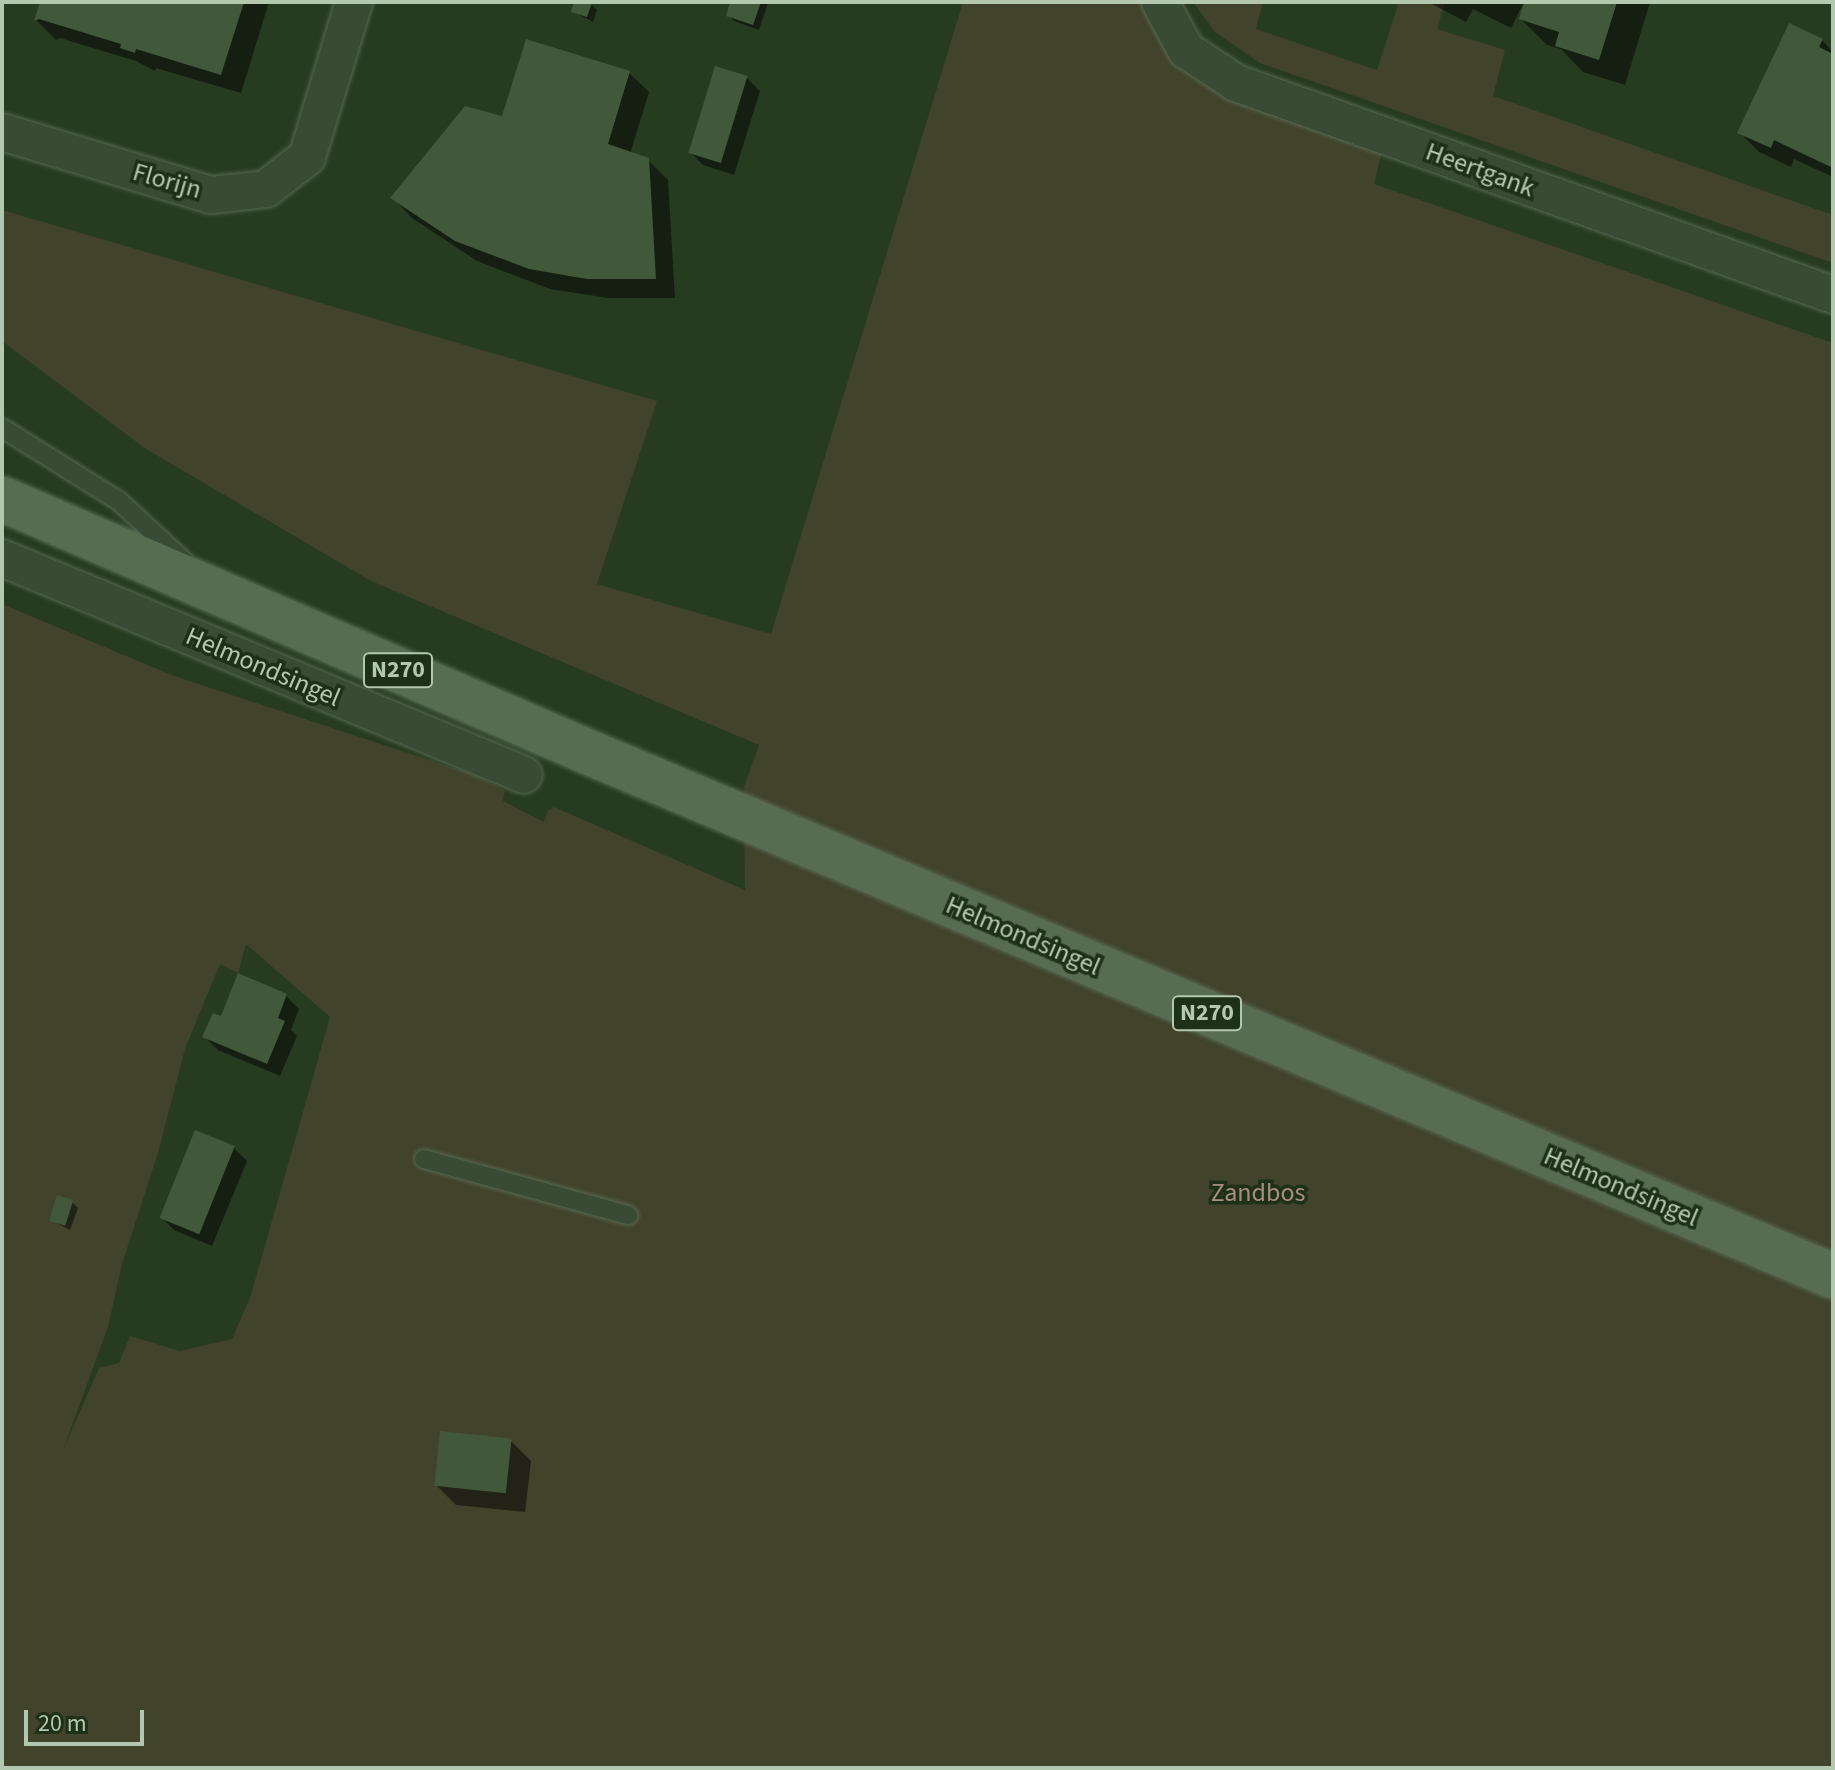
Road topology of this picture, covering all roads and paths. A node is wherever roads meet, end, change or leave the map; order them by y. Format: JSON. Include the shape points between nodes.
{"nodes":[{"id":1,"x":354,"y":2,"type":"edge"},
{"id":2,"x":1160,"y":2,"type":"edge"},
{"id":3,"x":2,"y":132,"type":"edge"},
{"id":4,"x":1833,"y":295,"type":"edge"},
{"id":5,"x":2,"y":428,"type":"edge"},
{"id":6,"x":2,"y":499,"type":"edge"},
{"id":7,"x":2,"y":558,"type":"edge"},
{"id":8,"x":216,"y":590,"type":"junction"},
{"id":9,"x":524,"y":775,"type":"dead end"},
{"id":10,"x":424,"y":1159,"type":"dead end"},
{"id":11,"x":628,"y":1215,"type":"dead end"},
{"id":12,"x":1833,"y":1276,"type":"edge"}],
"edges":[{"from":1,"to":3,"type":"street","name":"Florijn","via":[[307,157],[266,189],[211,195]]},
{"from":2,"to":4,"type":"street","name":"Heertgank","via":[[1186,50],[1236,83]]},
{"from":5,"to":8,"type":"lane","name":"Helmondsingel","via":[[119,501]]},
{"from":6,"to":8,"type":"main road","name":"Helmondsingel","number":"N270"},
{"from":7,"to":9,"type":"street","name":"Helmondsingel"},
{"from":8,"to":12,"type":"main road","name":"Helmondsingel","number":"N270"},
{"from":10,"to":11,"type":"lane"}]}
